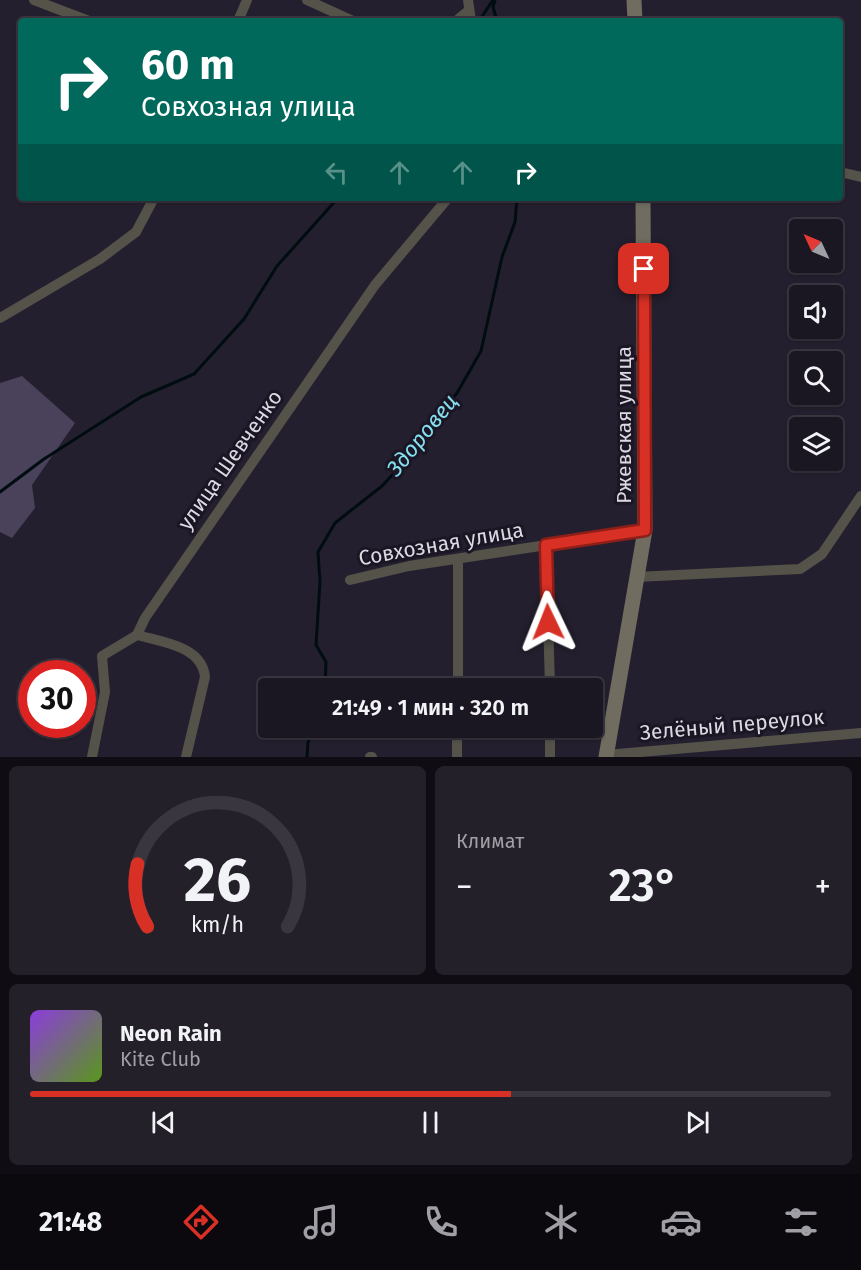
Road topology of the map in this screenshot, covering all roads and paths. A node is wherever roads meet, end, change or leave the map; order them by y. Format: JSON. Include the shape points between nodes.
{"nodes":[{"id":1,"x":34,"y":0,"type":"edge"},
{"id":2,"x":247,"y":0,"type":"edge"},
{"id":3,"x":307,"y":0,"type":"edge"},
{"id":4,"x":634,"y":0,"type":"edge"},
{"id":5,"x":81,"y":18,"type":"edge"},
{"id":6,"x":239,"y":18,"type":"edge"},
{"id":7,"x":346,"y":18,"type":"edge"},
{"id":8,"x":635,"y":18,"type":"edge"},
{"id":9,"x":843,"y":173,"type":"edge"},
{"id":10,"x":861,"y":177,"type":"edge"},
{"id":11,"x":152,"y":201,"type":"edge"},
{"id":12,"x":445,"y":201,"type":"edge"},
{"id":13,"x":644,"y":201,"type":"edge"},
{"id":14,"x":0,"y":318,"type":"edge"},
{"id":15,"x":861,"y":496,"type":"edge"},
{"id":16,"x":645,"y":530,"type":"junction"},
{"id":17,"x":546,"y":545,"type":"junction"},
{"id":18,"x":458,"y":560,"type":"junction"},
{"id":19,"x":636,"y":576,"type":"junction"},
{"id":20,"x":350,"y":580,"type":"dead end"},
{"id":21,"x":137,"y":635,"type":"junction"},
{"id":22,"x":458,"y":678,"type":"edge"},
{"id":23,"x":549,"y":678,"type":"edge"},
{"id":24,"x":861,"y":733,"type":"edge"},
{"id":25,"x":457,"y":738,"type":"edge"},
{"id":26,"x":550,"y":738,"type":"edge"},
{"id":27,"x":606,"y":756,"type":"edge"},
{"id":28,"x":92,"y":757,"type":"edge"},
{"id":29,"x":186,"y":757,"type":"edge"},
{"id":30,"x":457,"y":757,"type":"edge"},
{"id":31,"x":550,"y":757,"type":"edge"}],
"edges":[{"from":1,"to":5,"type":"street"},
{"from":2,"to":6,"type":"street"},
{"from":3,"to":7,"type":"street"},
{"from":4,"to":8,"type":"main road"},
{"from":9,"to":10,"type":"street"},
{"from":11,"to":14,"type":"street","via":[[136,232],[100,259]]},
{"from":12,"to":21,"type":"street","name":"улица Шевченко","via":[[375,285]]},
{"from":13,"to":16,"type":"main road","name":"Ржевская улица"},
{"from":15,"to":19,"type":"street","via":[[822,554],[800,569]]},
{"from":16,"to":17,"type":"street","name":"Совхозная улица"},
{"from":16,"to":19,"type":"main road","name":"Ржевская улица"},
{"from":17,"to":18,"type":"street","name":"Совхозная улица"},
{"from":17,"to":23,"type":"street"},
{"from":18,"to":20,"type":"street","name":"Совхозная улица","via":[[409,566]]},
{"from":18,"to":22,"type":"street"},
{"from":19,"to":27,"type":"main road","name":"Ржевская улица"},
{"from":21,"to":28,"type":"street","name":"улица Шевченко","via":[[102,656],[105,692]]},
{"from":21,"to":29,"type":"street","via":[[185,648],[204,667]]},
{"from":24,"to":27,"type":"street","name":"Зелёный переулок"},
{"from":25,"to":30,"type":"street"},
{"from":26,"to":31,"type":"street"}]}
